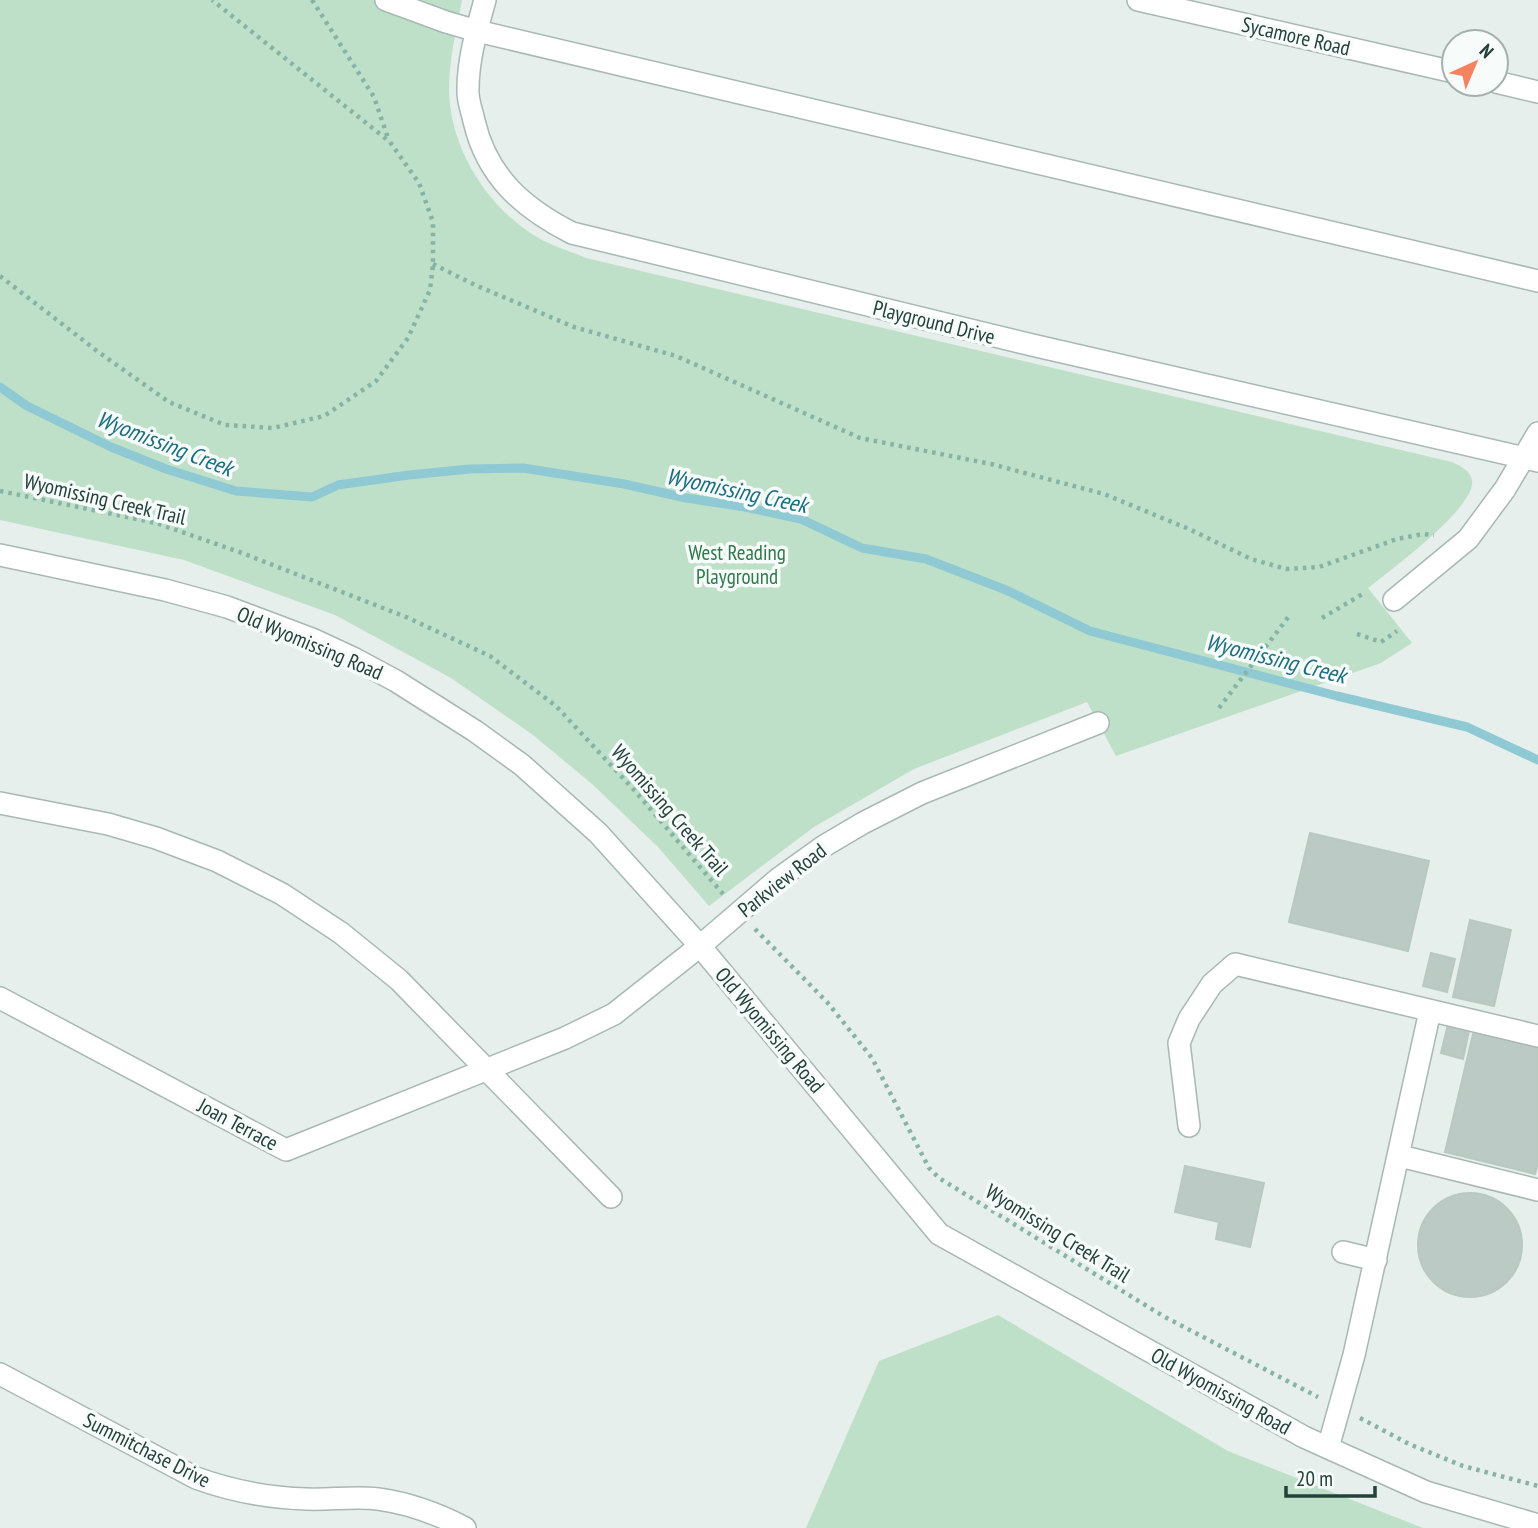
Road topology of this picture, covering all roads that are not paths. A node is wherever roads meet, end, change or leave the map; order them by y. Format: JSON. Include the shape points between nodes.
{"nodes":[{"id":1,"x":386,"y":0,"type":"edge"},
{"id":2,"x":485,"y":0,"type":"edge"},
{"id":3,"x":1138,"y":0,"type":"edge"},
{"id":4,"x":477,"y":31,"type":"junction"},
{"id":5,"x":1440,"y":69,"type":"edge"},
{"id":6,"x":1510,"y":85,"type":"edge"},
{"id":7,"x":1538,"y":92,"type":"edge"},
{"id":8,"x":1538,"y":281,"type":"edge"},
{"id":9,"x":1538,"y":433,"type":"edge"},
{"id":10,"x":1531,"y":460,"type":"edge"},
{"id":11,"x":0,"y":555,"type":"edge"},
{"id":12,"x":1394,"y":600,"type":"dead end"},
{"id":13,"x":1098,"y":723,"type":"dead end"},
{"id":14,"x":0,"y":803,"type":"edge"},
{"id":15,"x":700,"y":946,"type":"junction"},
{"id":16,"x":0,"y":998,"type":"edge"},
{"id":17,"x":1430,"y":1011,"type":"junction"},
{"id":18,"x":1538,"y":1036,"type":"edge"},
{"id":19,"x":485,"y":1069,"type":"junction"},
{"id":20,"x":1189,"y":1126,"type":"dead end"},
{"id":21,"x":1400,"y":1156,"type":"junction"},
{"id":22,"x":1538,"y":1190,"type":"edge"},
{"id":23,"x":611,"y":1198,"type":"dead end"},
{"id":24,"x":1343,"y":1252,"type":"dead end"},
{"id":25,"x":1376,"y":1260,"type":"junction"},
{"id":26,"x":0,"y":1374,"type":"edge"},
{"id":27,"x":1328,"y":1448,"type":"junction"},
{"id":28,"x":1538,"y":1525,"type":"edge"},
{"id":29,"x":465,"y":1528,"type":"edge"}],
"edges":[{"from":1,"to":4,"type":"street"},
{"from":2,"to":4,"type":"street","name":"Playground Drive"},
{"from":3,"to":5,"type":"street","name":"Sycamore Road"},
{"from":4,"to":8,"type":"street"},
{"from":4,"to":10,"type":"street","name":"Playground Drive","via":[[467,92],[490,164],[514,195],[541,218],[572,233]]},
{"from":6,"to":7,"type":"street"},
{"from":9,"to":10,"type":"street"},
{"from":10,"to":12,"type":"street","via":[[1468,539]]},
{"from":11,"to":15,"type":"street","name":"Old Wyomissing Road","via":[[227,607],[312,639],[396,681],[475,731],[564,801]]},
{"from":13,"to":15,"type":"street","name":"Parkview Road","via":[[922,793],[863,823],[778,879]]},
{"from":14,"to":19,"type":"street","via":[[156,838],[217,861],[282,894],[341,933],[399,980]]},
{"from":15,"to":19,"type":"street","name":"Parkview Road","via":[[614,1014]]},
{"from":15,"to":27,"type":"street","name":"Old Wyomissing Road","via":[[939,1234]]},
{"from":16,"to":19,"type":"street","name":"Joan Terrace","via":[[286,1150]]},
{"from":17,"to":18,"type":"street"},
{"from":17,"to":20,"type":"street","via":[[1235,964],[1212,984],[1189,1019],[1180,1043]]},
{"from":17,"to":21,"type":"street"},
{"from":19,"to":23,"type":"street"},
{"from":21,"to":22,"type":"street"},
{"from":21,"to":25,"type":"street"},
{"from":24,"to":25,"type":"street"},
{"from":25,"to":27,"type":"street"},
{"from":26,"to":29,"type":"street","name":"Summitchase Drive","via":[[195,1478],[228,1490],[306,1500],[376,1499],[419,1508]]},
{"from":27,"to":28,"type":"street","name":"Old Wyomissing Road","via":[[1426,1492]]}]}
